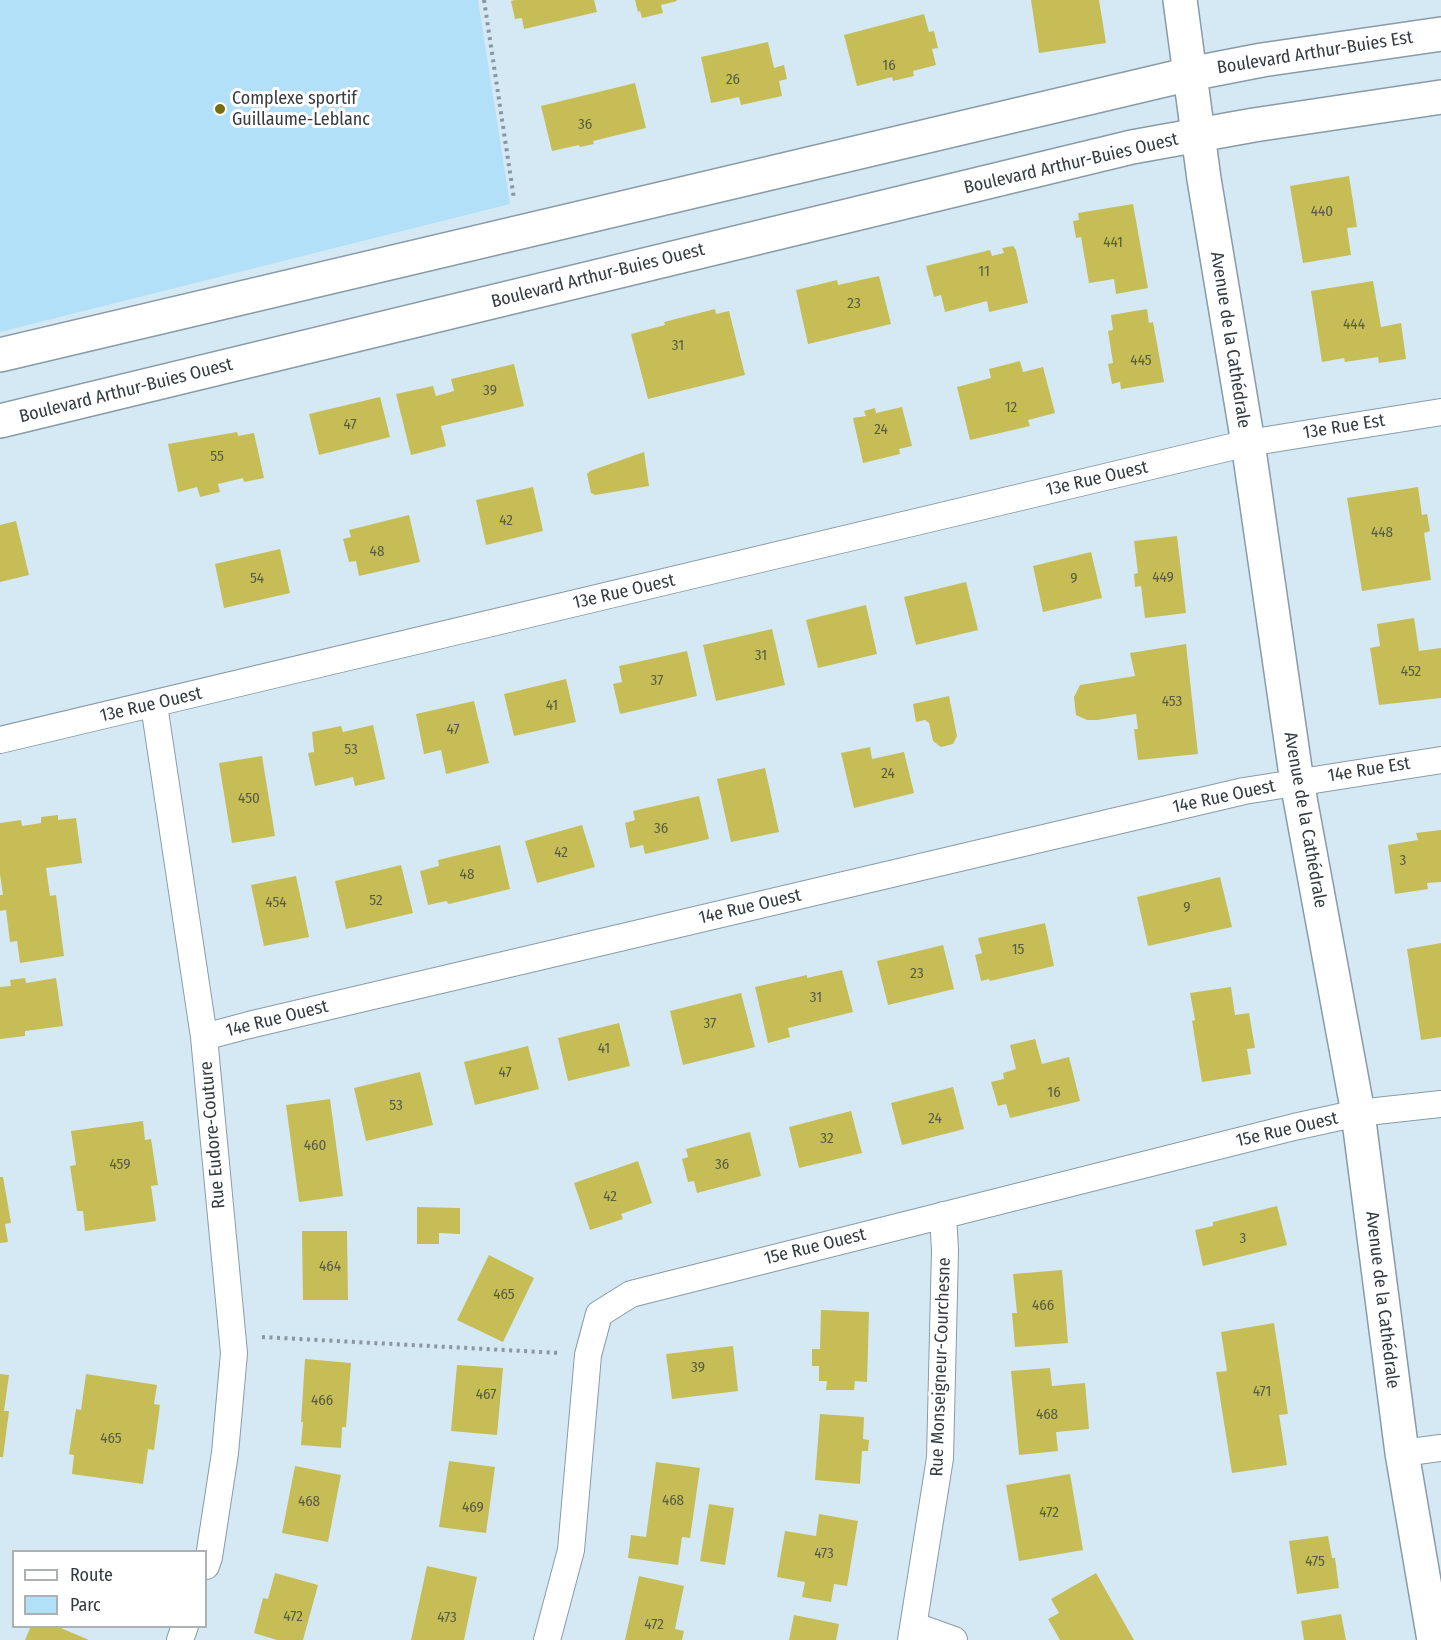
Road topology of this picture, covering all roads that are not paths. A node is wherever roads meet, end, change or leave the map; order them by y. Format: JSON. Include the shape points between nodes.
{"nodes":[{"id":1,"x":1180,"y":0,"type":"edge"},
{"id":2,"x":1441,"y":34,"type":"edge"},
{"id":3,"x":1190,"y":74,"type":"junction"},
{"id":4,"x":1441,"y":97,"type":"edge"},
{"id":5,"x":1197,"y":135,"type":"junction"},
{"id":6,"x":0,"y":355,"type":"edge"},
{"id":7,"x":1441,"y":412,"type":"edge"},
{"id":8,"x":0,"y":421,"type":"edge"},
{"id":9,"x":1248,"y":443,"type":"junction"},
{"id":10,"x":153,"y":705,"type":"junction"},
{"id":11,"x":0,"y":740,"type":"edge"},
{"id":12,"x":1441,"y":759,"type":"edge"},
{"id":13,"x":1297,"y":782,"type":"junction"},
{"id":14,"x":204,"y":1037,"type":"junction"},
{"id":15,"x":1441,"y":1104,"type":"edge"},
{"id":16,"x":1358,"y":1113,"type":"junction"},
{"id":17,"x":943,"y":1215,"type":"junction"},
{"id":18,"x":1441,"y":1448,"type":"edge"},
{"id":19,"x":1402,"y":1453,"type":"junction"},
{"id":20,"x":207,"y":1563,"type":"edge"},
{"id":21,"x":913,"y":1633,"type":"edge"},
{"id":22,"x":547,"y":1640,"type":"edge"},
{"id":23,"x":954,"y":1640,"type":"edge"},
{"id":24,"x":1434,"y":1640,"type":"edge"}],
"edges":[{"from":1,"to":3,"type":"street","name":"Avenue de la Cathédrale"},
{"from":2,"to":3,"type":"street","name":"Boulevard Arthur-Buies Est"},
{"from":3,"to":5,"type":"street","name":"Avenue de la Cathédrale"},
{"from":3,"to":6,"type":"street"},
{"from":4,"to":5,"type":"street"},
{"from":5,"to":8,"type":"street","name":"Boulevard Arthur-Buies Ouest","via":[[1120,150]]},
{"from":5,"to":9,"type":"street","name":"Avenue de la Cathédrale"},
{"from":7,"to":9,"type":"street","name":"13e Rue Est"},
{"from":9,"to":10,"type":"street","name":"13e Rue Ouest"},
{"from":9,"to":13,"type":"street","name":"Avenue de la Cathédrale"},
{"from":10,"to":11,"type":"street","name":"13e Rue Ouest"},
{"from":10,"to":14,"type":"street","name":"Rue Eudore-Couture"},
{"from":12,"to":13,"type":"street","name":"14e Rue Est"},
{"from":13,"to":14,"type":"street","name":"14e Rue Ouest","via":[[1221,796]]},
{"from":13,"to":16,"type":"street","name":"Avenue de la Cathédrale"},
{"from":14,"to":20,"type":"street","name":"Rue Eudore-Couture","via":[[234,1353],[225,1453]]},
{"from":15,"to":16,"type":"street","name":"15e Rue Ouest"},
{"from":16,"to":17,"type":"street","name":"15e Rue Ouest"},
{"from":16,"to":19,"type":"street","name":"Avenue de la Cathédrale"},
{"from":17,"to":21,"type":"street","name":"Rue Monseigneur-Courchesne","via":[[940,1458]]},
{"from":17,"to":22,"type":"street","name":"15e Rue Ouest","via":[[631,1294],[599,1314],[588,1355],[571,1550]]},
{"from":18,"to":19,"type":"street"},
{"from":19,"to":24,"type":"street","name":"Avenue de la Cathédrale"},
{"from":21,"to":23,"type":"street","name":"Rue Monseigneur-Courchesne"}]}
